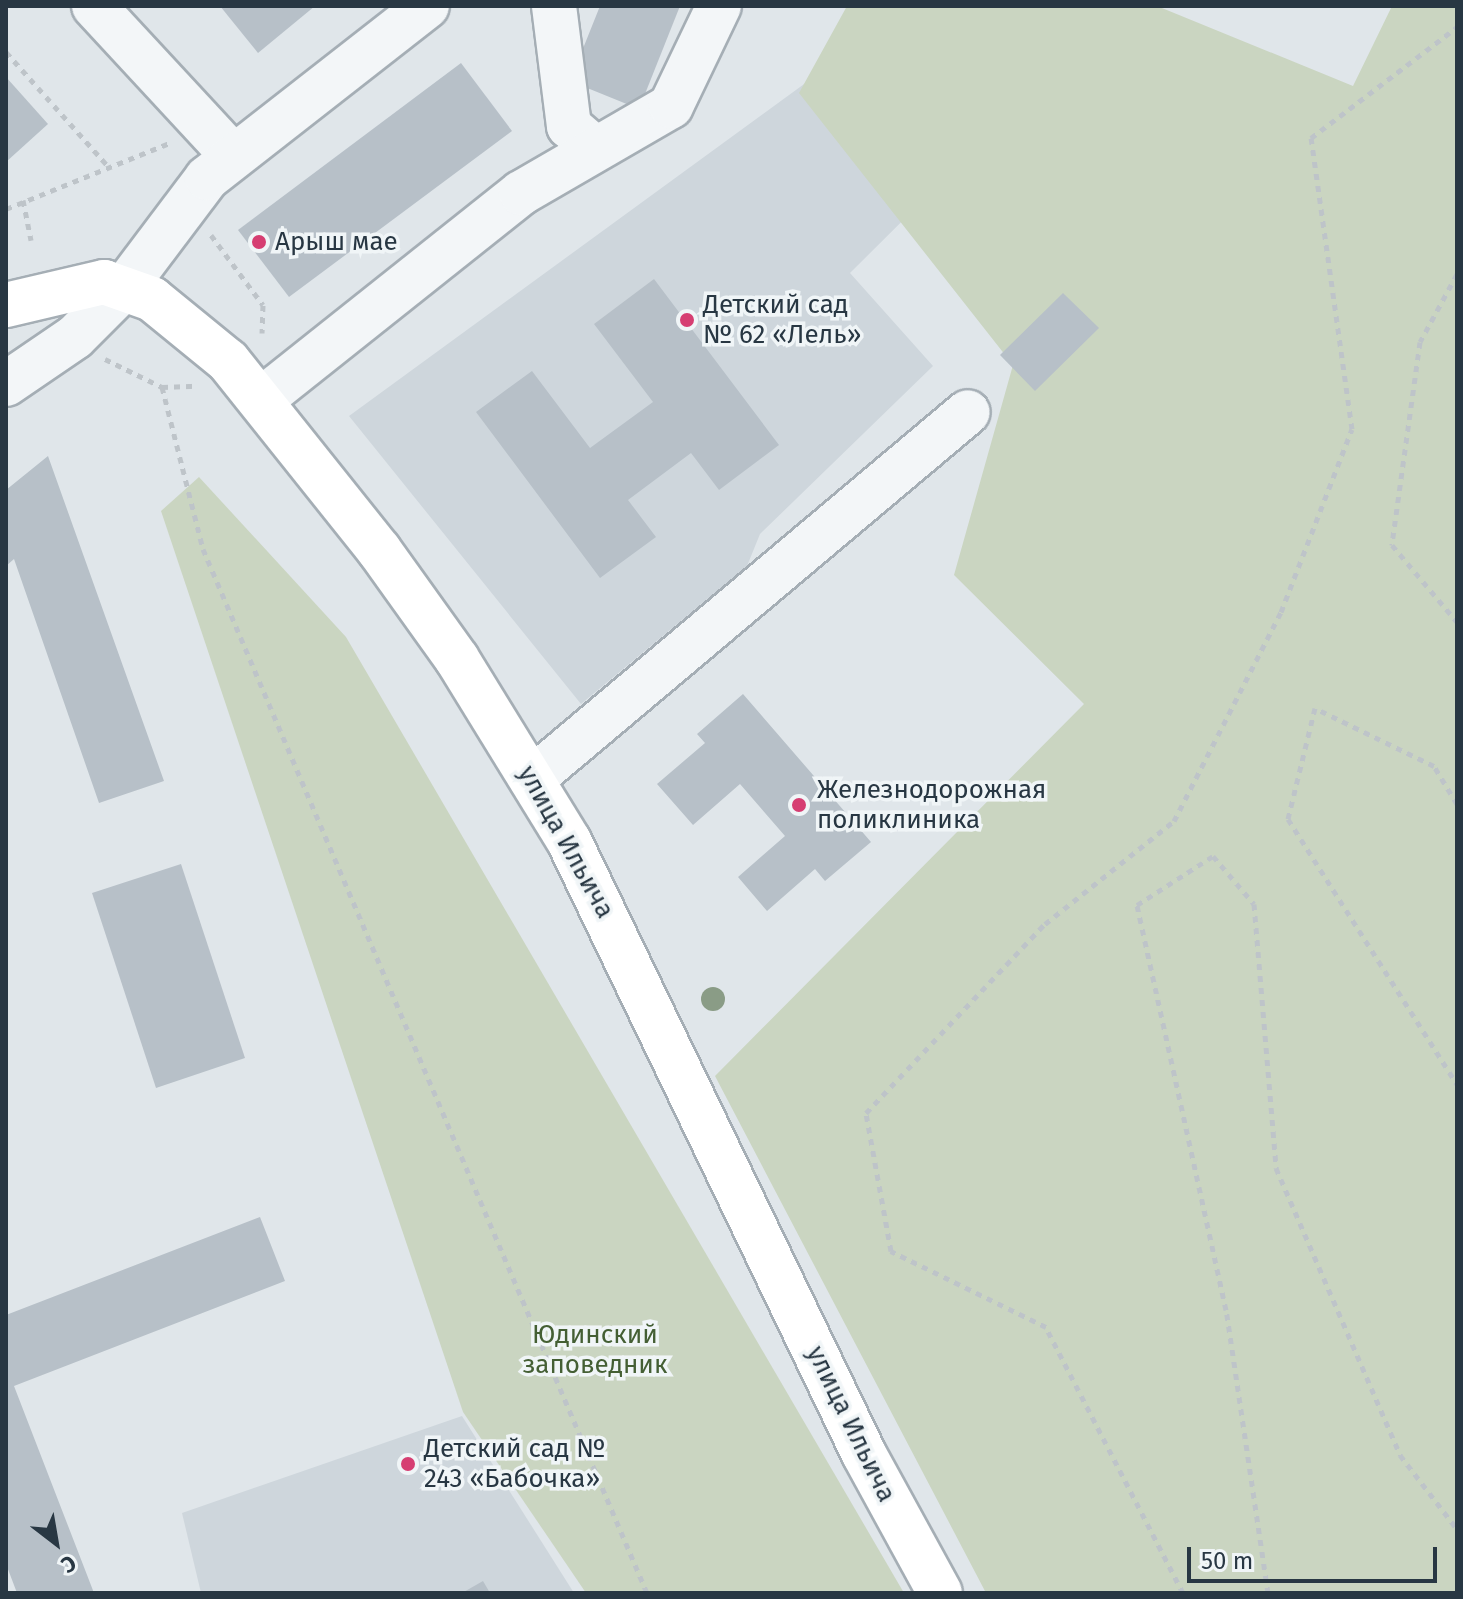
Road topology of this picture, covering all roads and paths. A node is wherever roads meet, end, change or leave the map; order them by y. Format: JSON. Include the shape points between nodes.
{"nodes":[{"id":1,"x":94,"y":6,"type":"edge"},
{"id":2,"x":427,"y":6,"type":"edge"},
{"id":3,"x":554,"y":6,"type":"edge"},
{"id":4,"x":719,"y":6,"type":"edge"},
{"id":5,"x":1457,"y":27,"type":"edge"},
{"id":6,"x":6,"y":52,"type":"edge"},
{"id":7,"x":181,"y":139,"type":"dead end"},
{"id":8,"x":592,"y":146,"type":"junction"},
{"id":9,"x":233,"y":156,"type":"junction"},
{"id":10,"x":108,"y":166,"type":"junction"},
{"id":11,"x":23,"y":200,"type":"junction"},
{"id":12,"x":6,"y":209,"type":"edge"},
{"id":13,"x":31,"y":240,"type":"dead end"},
{"id":14,"x":1457,"y":274,"type":"edge"},
{"id":15,"x":125,"y":287,"type":"junction"},
{"id":16,"x":6,"y":305,"type":"edge"},
{"id":17,"x":95,"y":354,"type":"dead end"},
{"id":18,"x":6,"y":384,"type":"edge"},
{"id":19,"x":198,"y":386,"type":"dead end"},
{"id":20,"x":162,"y":387,"type":"junction"},
{"id":21,"x":262,"y":399,"type":"junction"},
{"id":22,"x":968,"y":412,"type":"dead end"},
{"id":23,"x":1457,"y":610,"type":"edge"},
{"id":24,"x":1451,"y":617,"type":"junction"},
{"id":25,"x":1457,"y":622,"type":"edge"},
{"id":26,"x":533,"y":778,"type":"junction"},
{"id":27,"x":1457,"y":804,"type":"edge"},
{"id":28,"x":1457,"y":1084,"type":"edge"},
{"id":29,"x":1457,"y":1529,"type":"edge"},
{"id":30,"x":647,"y":1593,"type":"edge"},
{"id":31,"x":940,"y":1593,"type":"edge"},
{"id":32,"x":1183,"y":1593,"type":"edge"},
{"id":33,"x":1268,"y":1593,"type":"edge"}],
"edges":[{"from":1,"to":9,"type":"street"},
{"from":2,"to":9,"type":"street"},
{"from":3,"to":8,"type":"street","via":[[569,126]]},
{"from":4,"to":8,"type":"street","via":[[671,106]]},
{"from":5,"to":32,"type":"path","via":[[1311,138],[1352,429],[1281,612],[1174,821],[1045,924],[866,1113],[891,1251],[1046,1327]]},
{"from":6,"to":10,"type":"path"},
{"from":7,"to":10,"type":"path"},
{"from":8,"to":21,"type":"street","via":[[521,193]]},
{"from":9,"to":15,"type":"street","via":[[207,178]]},
{"from":10,"to":11,"type":"path"},
{"from":11,"to":12,"type":"path"},
{"from":11,"to":13,"type":"path"},
{"from":14,"to":24,"type":"path","via":[[1420,342],[1392,545]]},
{"from":15,"to":16,"type":"main road","name":"улица Ильича","via":[[76,285]]},
{"from":15,"to":18,"type":"street","via":[[75,337]]},
{"from":15,"to":21,"type":"main road","name":"улица Ильича","via":[[189,326]]},
{"from":17,"to":20,"type":"path"},
{"from":19,"to":20,"type":"path"},
{"from":20,"to":30,"type":"path","via":[[203,549]]},
{"from":21,"to":26,"type":"main road","name":"улица Ильича","via":[[440,635]]},
{"from":22,"to":26,"type":"street"},
{"from":23,"to":24,"type":"path"},
{"from":24,"to":25,"type":"path"},
{"from":26,"to":31,"type":"main road","name":"улица Ильича"},
{"from":27,"to":28,"type":"path","via":[[1434,766],[1315,708],[1288,819]]},
{"from":29,"to":33,"type":"path","via":[[1400,1455],[1276,1168],[1254,904],[1213,856],[1137,905],[1226,1310]]}]}
